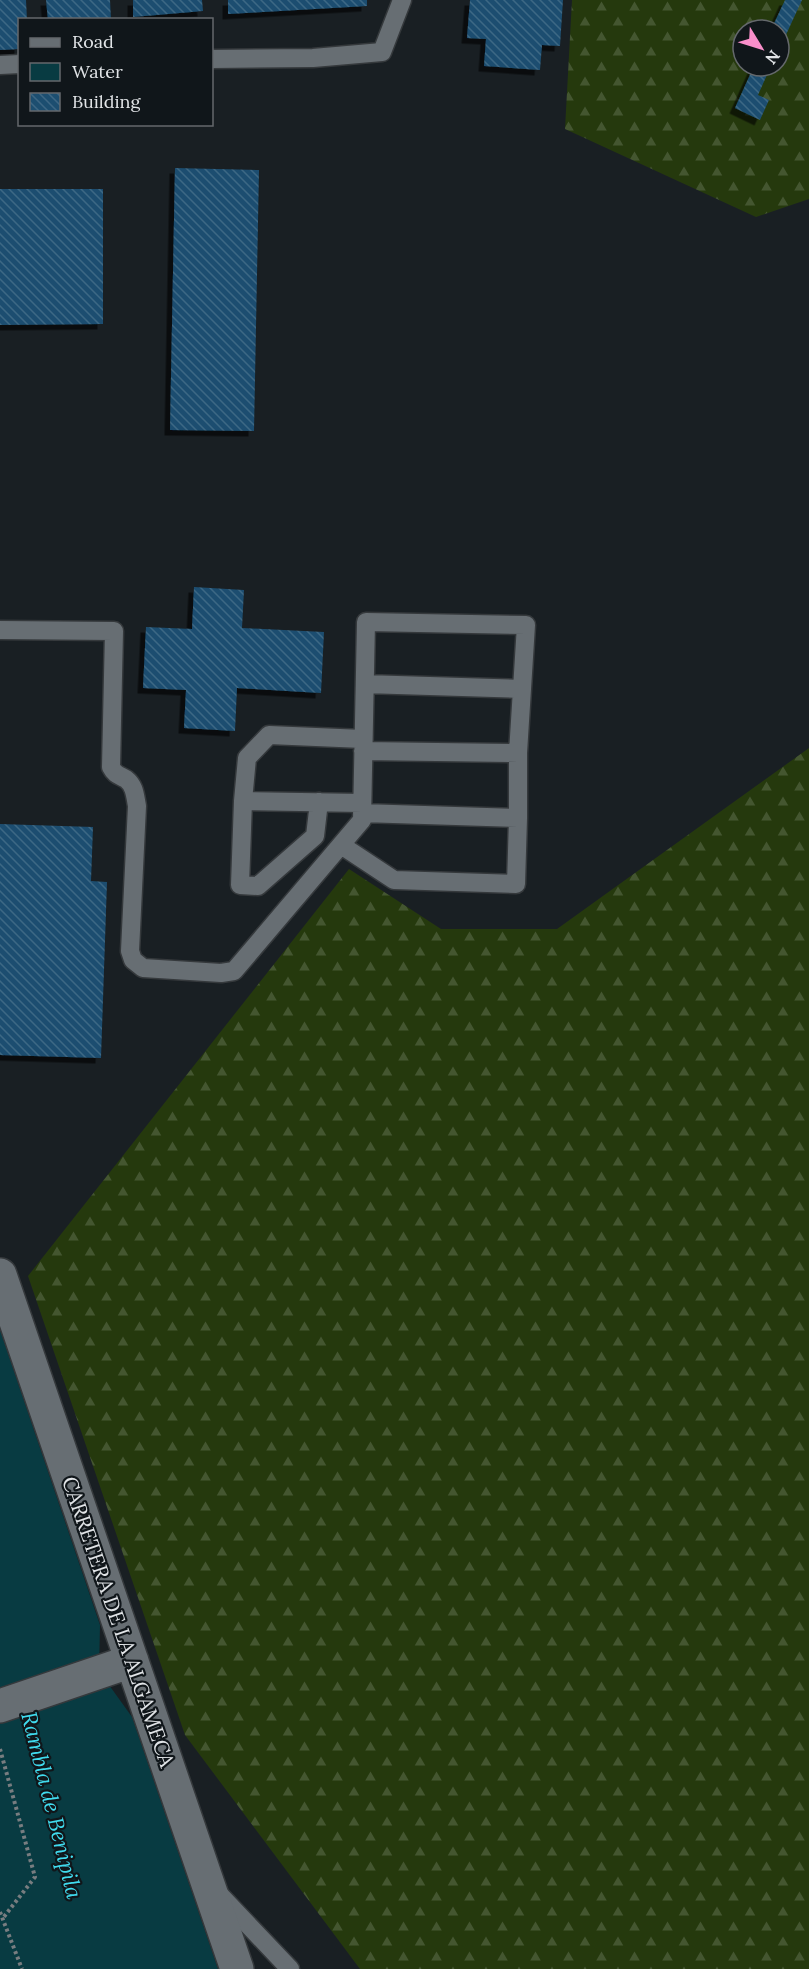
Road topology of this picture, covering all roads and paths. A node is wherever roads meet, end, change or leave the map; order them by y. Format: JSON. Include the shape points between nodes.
{"nodes":[{"id":1,"x":402,"y":0,"type":"edge"},
{"id":2,"x":213,"y":59,"type":"edge"},
{"id":3,"x":18,"y":64,"type":"edge"},
{"id":4,"x":0,"y":65,"type":"edge"},
{"id":5,"x":0,"y":630,"type":"edge"},
{"id":6,"x":365,"y":684,"type":"junction"},
{"id":7,"x":522,"y":689,"type":"junction"},
{"id":8,"x":363,"y":745,"type":"junction"},
{"id":9,"x":518,"y":753,"type":"junction"},
{"id":10,"x":243,"y":801,"type":"junction"},
{"id":11,"x":319,"y":802,"type":"junction"},
{"id":12,"x":362,"y":808,"type":"junction"},
{"id":13,"x":518,"y":818,"type":"junction"},
{"id":14,"x":341,"y":845,"type":"junction"},
{"id":15,"x":0,"y":1275,"type":"edge"},
{"id":16,"x":132,"y":1661,"type":"junction"},
{"id":17,"x":0,"y":1706,"type":"edge"},
{"id":18,"x":0,"y":1749,"type":"edge"},
{"id":19,"x":206,"y":1880,"type":"junction"},
{"id":20,"x":0,"y":1912,"type":"edge"},
{"id":21,"x":3,"y":1918,"type":"junction"},
{"id":22,"x":22,"y":1969,"type":"edge"},
{"id":23,"x":237,"y":1969,"type":"edge"},
{"id":24,"x":290,"y":1969,"type":"edge"}],
"edges":[{"from":1,"to":2,"type":"lane","via":[[382,52],[313,58]]},
{"from":3,"to":4,"type":"lane"},
{"from":5,"to":14,"type":"lane","via":[[114,631],[111,767],[115,775],[134,788],[137,806],[130,951],[133,960],[143,968],[234,971]]},
{"from":6,"to":7,"type":"lane"},
{"from":6,"to":7,"type":"lane","via":[[366,622],[526,625]]},
{"from":6,"to":8,"type":"lane"},
{"from":7,"to":9,"type":"lane"},
{"from":8,"to":9,"type":"lane"},
{"from":8,"to":10,"type":"lane","via":[[269,735],[247,758]]},
{"from":8,"to":12,"type":"lane"},
{"from":9,"to":13,"type":"lane"},
{"from":10,"to":11,"type":"lane"},
{"from":10,"to":11,"type":"lane","via":[[240,885],[258,886],[315,836]]},
{"from":11,"to":12,"type":"lane"},
{"from":12,"to":13,"type":"lane"},
{"from":12,"to":14,"type":"lane","via":[[362,820]]},
{"from":13,"to":14,"type":"lane","via":[[516,884],[394,880]]},
{"from":15,"to":16,"type":"street","name":"CARRETERA DE LA ALGAMECA"},
{"from":16,"to":17,"type":"street"},
{"from":16,"to":19,"type":"street","name":"CARRETERA DE LA ALGAMECA"},
{"from":18,"to":21,"type":"path","via":[[35,1877]]},
{"from":19,"to":23,"type":"street","name":"CARRETERA DE LA ALGAMECA"},
{"from":19,"to":24,"type":"lane"},
{"from":20,"to":21,"type":"path"},
{"from":21,"to":22,"type":"path"}]}
